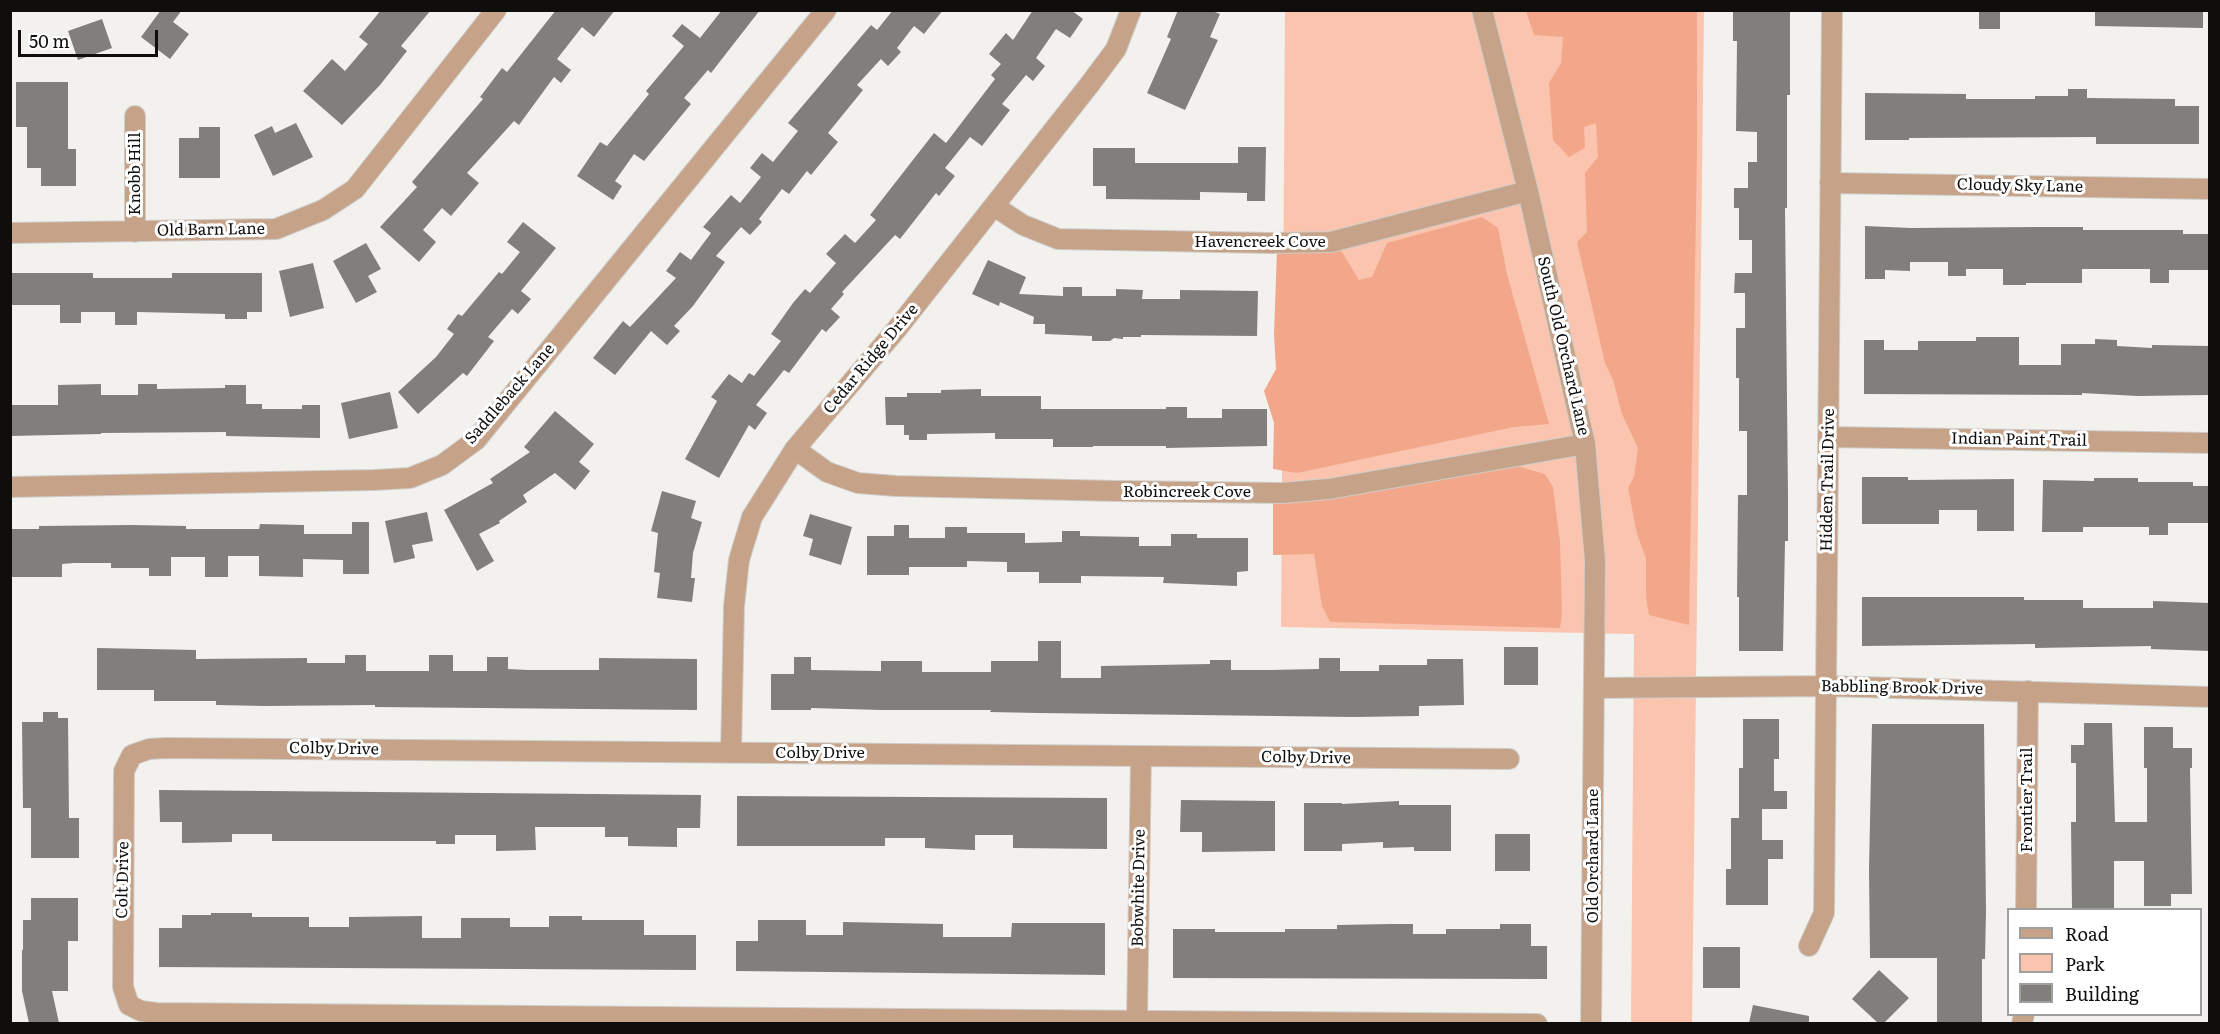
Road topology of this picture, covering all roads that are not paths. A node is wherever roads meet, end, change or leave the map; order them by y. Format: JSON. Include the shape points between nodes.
{"nodes":[{"id":1,"x":496,"y":10,"type":"edge"},
{"id":2,"x":825,"y":10,"type":"edge"},
{"id":3,"x":1131,"y":10,"type":"edge"},
{"id":4,"x":1482,"y":10,"type":"edge"},
{"id":5,"x":1832,"y":10,"type":"edge"},
{"id":6,"x":135,"y":116,"type":"dead end"},
{"id":7,"x":1830,"y":183,"type":"junction"},
{"id":8,"x":2210,"y":189,"type":"edge"},
{"id":9,"x":1528,"y":191,"type":"junction"},
{"id":10,"x":994,"y":206,"type":"junction"},
{"id":11,"x":135,"y":232,"type":"junction"},
{"id":12,"x":10,"y":233,"type":"edge"},
{"id":13,"x":1828,"y":437,"type":"junction"},
{"id":14,"x":2210,"y":443,"type":"edge"},
{"id":15,"x":1585,"y":444,"type":"junction"},
{"id":16,"x":795,"y":449,"type":"junction"},
{"id":17,"x":10,"y":487,"type":"edge"},
{"id":18,"x":1826,"y":686,"type":"junction"},
{"id":19,"x":1594,"y":688,"type":"junction"},
{"id":20,"x":2028,"y":691,"type":"junction"},
{"id":21,"x":2210,"y":697,"type":"edge"},
{"id":22,"x":731,"y":753,"type":"junction"},
{"id":23,"x":132,"y":755,"type":"joint"},
{"id":24,"x":1142,"y":756,"type":"junction"},
{"id":25,"x":1509,"y":759,"type":"dead end"},
{"id":26,"x":2026,"y":908,"type":"edge"},
{"id":27,"x":1809,"y":946,"type":"dead end"},
{"id":28,"x":737,"y":1021,"type":"edge"},
{"id":29,"x":1137,"y":1021,"type":"junction"},
{"id":30,"x":1537,"y":1023,"type":"edge"},
{"id":31,"x":1591,"y":1023,"type":"edge"}],
"edges":[{"from":1,"to":11,"type":"street","name":"Old Barn Lane","via":[[355,189],[323,210],[276,229]]},
{"from":2,"to":17,"type":"street","name":"Saddleback Lane","via":[[476,440],[442,465],[410,477],[374,480]]},
{"from":3,"to":10,"type":"street","name":"Cedar Ridge Drive","via":[[1116,49]]},
{"from":4,"to":9,"type":"street","name":"South Old Orchard Lane"},
{"from":5,"to":7,"type":"street","name":"Hidden Trail Drive"},
{"from":6,"to":11,"type":"street","name":"Knobb Hill"},
{"from":7,"to":8,"type":"street","name":"Cloudy Sky Lane"},
{"from":7,"to":13,"type":"street","name":"Hidden Trail Drive"},
{"from":9,"to":10,"type":"street","name":"Havencreek Cove","via":[[1330,242],[1058,239],[1023,225]]},
{"from":9,"to":15,"type":"street","name":"South Old Orchard Lane"},
{"from":10,"to":16,"type":"street","name":"Cedar Ridge Drive"},
{"from":11,"to":12,"type":"street","name":"Old Barn Lane"},
{"from":13,"to":14,"type":"street","name":"Indian Paint Trail"},
{"from":13,"to":18,"type":"street","name":"Hidden Trail Drive"},
{"from":15,"to":16,"type":"street","name":"Robincreek Cove","via":[[1329,489],[1282,493],[858,483],[827,472]]},
{"from":15,"to":19,"type":"street","name":"South Old Orchard Lane","via":[[1595,561]]},
{"from":16,"to":22,"type":"street","name":"Cedar Ridge Drive","via":[[752,518],[739,560],[734,606]]},
{"from":18,"to":19,"type":"street","name":"Babbling Brook Drive"},
{"from":18,"to":20,"type":"street","name":"Babbling Brook Drive"},
{"from":18,"to":27,"type":"street","name":"Hidden Trail Drive","via":[[1824,913]]},
{"from":19,"to":31,"type":"street","name":"Old Orchard Lane"},
{"from":20,"to":21,"type":"street","name":"Babbling Brook Drive"},
{"from":20,"to":26,"type":"street","name":"Frontier Trail"},
{"from":22,"to":23,"type":"street","name":"Colby Drive","via":[[166,748]]},
{"from":22,"to":24,"type":"street","name":"Colby Drive"},
{"from":23,"to":28,"type":"street","name":"Colt Drive","via":[[124,771],[123,791],[123,987],[129,1005],[141,1011]]},
{"from":24,"to":25,"type":"street","name":"Colby Drive"},
{"from":24,"to":29,"type":"street","name":"Bobwhite Drive"},
{"from":28,"to":29,"type":"street"},
{"from":29,"to":30,"type":"street"}]}
